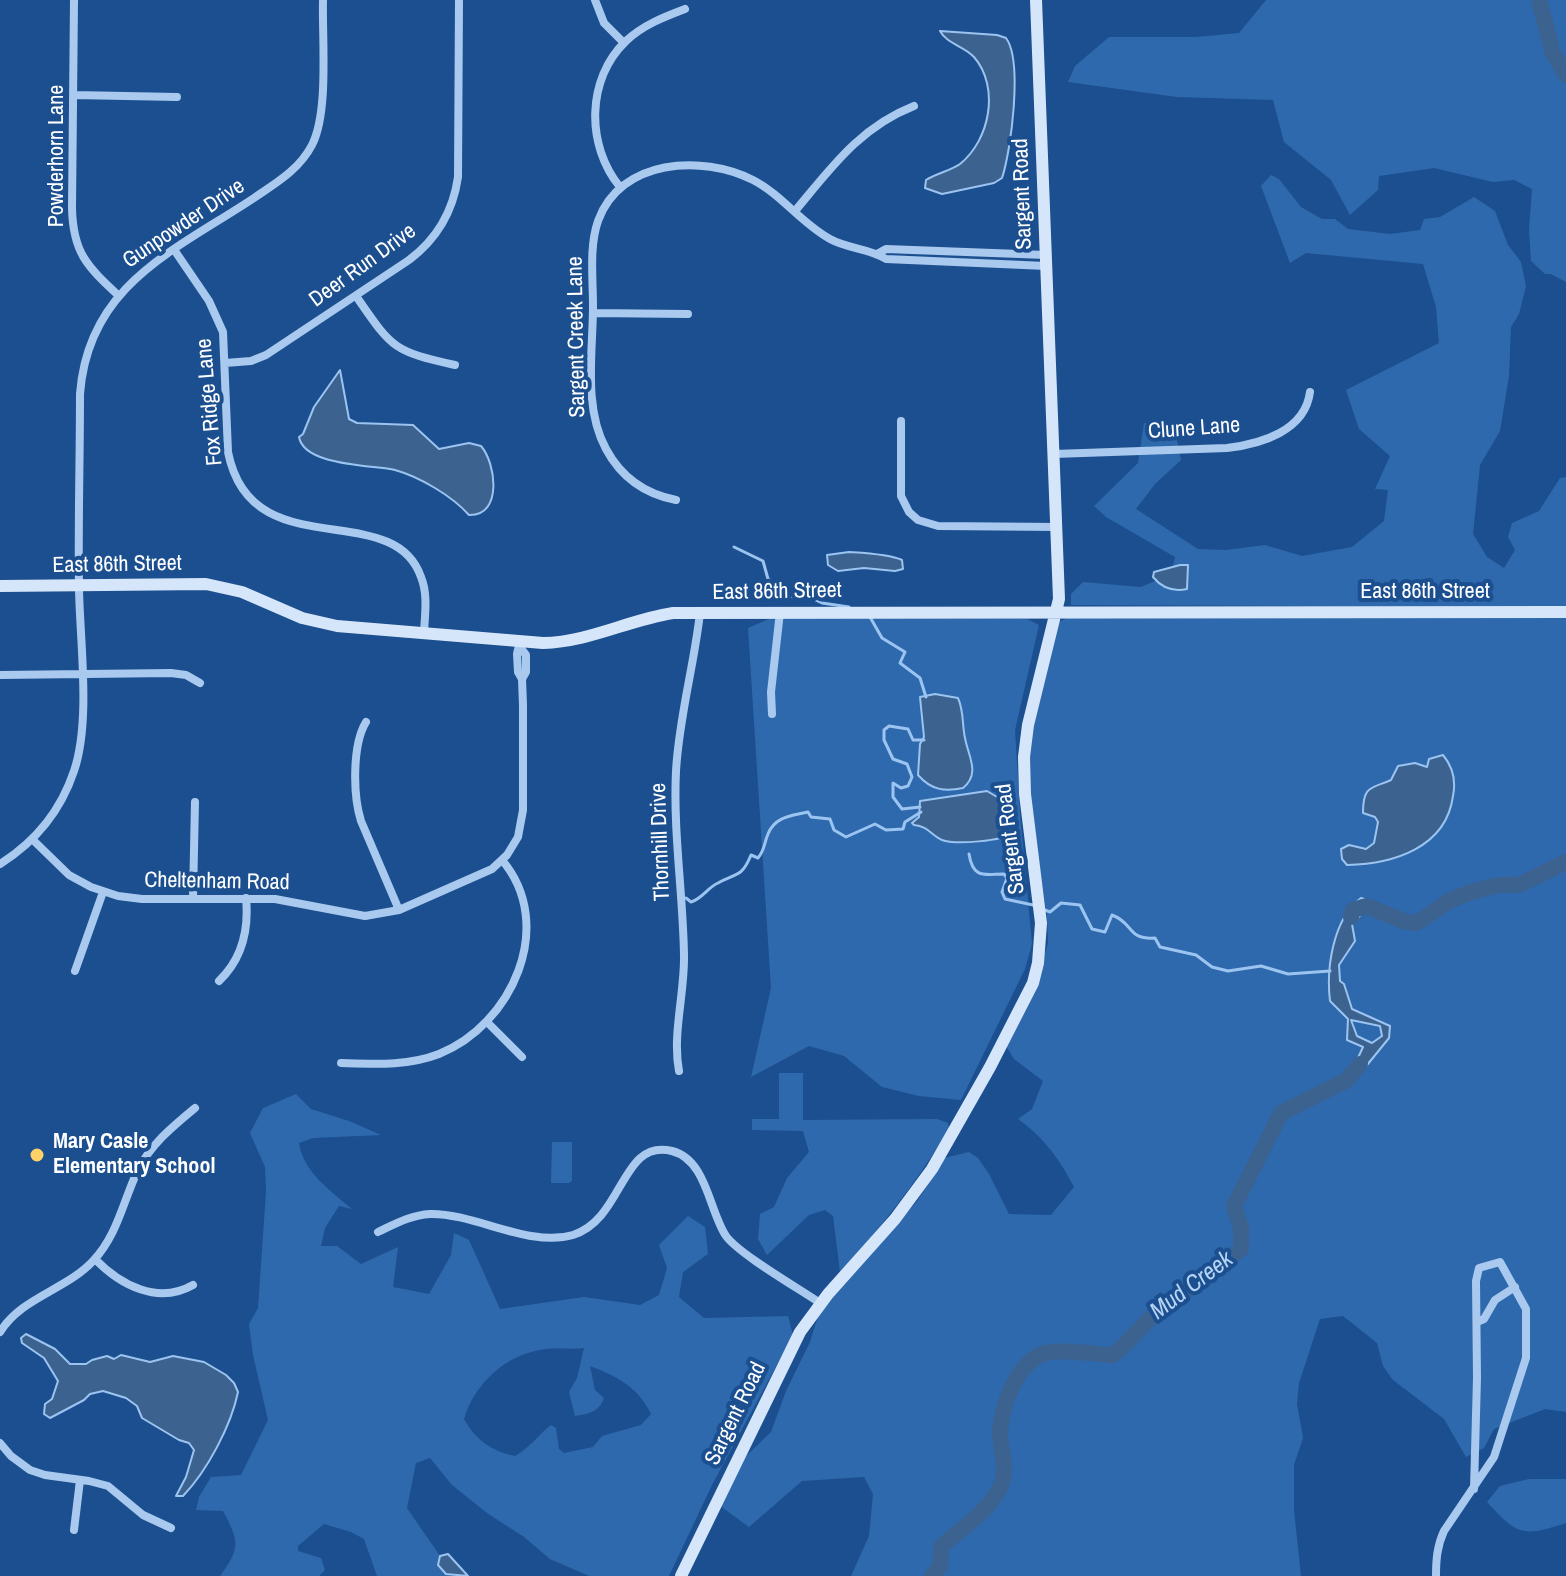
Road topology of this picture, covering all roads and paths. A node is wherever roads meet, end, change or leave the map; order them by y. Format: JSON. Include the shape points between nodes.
{"nodes":[{"id":1,"x":74,"y":0,"type":"edge"},
{"id":2,"x":323,"y":0,"type":"edge"},
{"id":3,"x":459,"y":0,"type":"edge"},
{"id":4,"x":595,"y":0,"type":"edge"},
{"id":5,"x":1036,"y":0,"type":"edge"},
{"id":6,"x":685,"y":9,"type":"dead end"},
{"id":7,"x":624,"y":43,"type":"junction"},
{"id":8,"x":74,"y":95,"type":"junction"},
{"id":9,"x":177,"y":97,"type":"dead end"},
{"id":10,"x":914,"y":106,"type":"dead end"},
{"id":11,"x":620,"y":187,"type":"junction"},
{"id":12,"x":795,"y":211,"type":"junction"},
{"id":13,"x":175,"y":251,"type":"junction"},
{"id":14,"x":1046,"y":260,"type":"junction"},
{"id":15,"x":118,"y":295,"type":"junction"},
{"id":16,"x":356,"y":296,"type":"junction"},
{"id":17,"x":593,"y":313,"type":"junction"},
{"id":18,"x":688,"y":314,"type":"dead end"},
{"id":19,"x":225,"y":363,"type":"junction"},
{"id":20,"x":455,"y":365,"type":"dead end"},
{"id":21,"x":1310,"y":392,"type":"dead end"},
{"id":22,"x":901,"y":421,"type":"dead end"},
{"id":23,"x":1054,"y":454,"type":"junction"},
{"id":24,"x":676,"y":500,"type":"dead end"},
{"id":25,"x":1058,"y":527,"type":"junction"},
{"id":26,"x":79,"y":585,"type":"junction"},
{"id":27,"x":0,"y":586,"type":"edge"},
{"id":28,"x":780,"y":612,"type":"junction"},
{"id":29,"x":1056,"y":612,"type":"junction"},
{"id":30,"x":1566,"y":612,"type":"edge"},
{"id":31,"x":700,"y":613,"type":"junction"},
{"id":32,"x":424,"y":632,"type":"junction"},
{"id":33,"x":520,"y":644,"type":"junction"},
{"id":34,"x":81,"y":674,"type":"junction"},
{"id":35,"x":0,"y":675,"type":"edge"},
{"id":36,"x":200,"y":683,"type":"dead end"},
{"id":37,"x":772,"y":714,"type":"dead end"},
{"id":38,"x":366,"y":722,"type":"dead end"},
{"id":39,"x":195,"y":802,"type":"dead end"},
{"id":40,"x":32,"y":839,"type":"junction"},
{"id":41,"x":502,"y":860,"type":"junction"},
{"id":42,"x":0,"y":864,"type":"edge"},
{"id":43,"x":103,"y":892,"type":"junction"},
{"id":44,"x":193,"y":898,"type":"junction"},
{"id":45,"x":246,"y":898,"type":"junction"},
{"id":46,"x":399,"y":910,"type":"junction"},
{"id":47,"x":75,"y":971,"type":"dead end"},
{"id":48,"x":219,"y":981,"type":"dead end"},
{"id":49,"x":487,"y":1022,"type":"junction"},
{"id":50,"x":522,"y":1057,"type":"dead end"},
{"id":51,"x":341,"y":1063,"type":"dead end"},
{"id":52,"x":679,"y":1071,"type":"dead end"},
{"id":53,"x":195,"y":1108,"type":"dead end"},
{"id":54,"x":378,"y":1232,"type":"dead end"},
{"id":55,"x":95,"y":1259,"type":"junction"},
{"id":56,"x":193,"y":1285,"type":"dead end"},
{"id":57,"x":1515,"y":1287,"type":"junction"},
{"id":58,"x":820,"y":1303,"type":"junction"},
{"id":59,"x":1477,"y":1322,"type":"junction"},
{"id":60,"x":0,"y":1332,"type":"edge"},
{"id":61,"x":0,"y":1443,"type":"edge"},
{"id":62,"x":80,"y":1480,"type":"junction"},
{"id":63,"x":1474,"y":1489,"type":"junction"},
{"id":64,"x":171,"y":1528,"type":"dead end"},
{"id":65,"x":74,"y":1530,"type":"dead end"},
{"id":66,"x":681,"y":1576,"type":"edge"},
{"id":67,"x":1436,"y":1576,"type":"edge"}],
"edges":[{"from":1,"to":8,"type":"street","name":"Powderhorn Lane"},
{"from":2,"to":13,"type":"street","name":"Gunpowder Drive","via":[[322,111],[311,147],[284,178]]},
{"from":3,"to":16,"type":"street","name":"Deer Run Drive","via":[[458,177],[451,208],[424,247]]},
{"from":4,"to":7,"type":"street","via":[[604,23]]},
{"from":5,"to":14,"type":"street","name":"Sargent Road"},
{"from":6,"to":7,"type":"street"},
{"from":7,"to":11,"type":"street","via":[[606,68],[594,112],[606,166]]},
{"from":8,"to":9,"type":"street"},
{"from":8,"to":15,"type":"street","name":"Powderhorn Lane","via":[[72,214],[77,246],[89,268]]},
{"from":10,"to":12,"type":"street","via":[[871,127]]},
{"from":11,"to":12,"type":"street","via":[[653,170],[704,165],[753,180]]},
{"from":11,"to":17,"type":"street","name":"Sargent Creek Lane","via":[[594,233]]},
{"from":12,"to":14,"type":"street","via":[[831,240],[886,259]]},
{"from":13,"to":15,"type":"street","name":"Gunpowder Drive"},
{"from":13,"to":19,"type":"street","name":"Fox Ridge Lane","via":[[220,321]]},
{"from":14,"to":23,"type":"street","name":"Sargent Road"},
{"from":15,"to":26,"type":"street","name":"Gunpowder Drive","via":[[94,336],[81,386]]},
{"from":16,"to":19,"type":"street","name":"Deer Run Drive","via":[[266,355]]},
{"from":16,"to":20,"type":"street","via":[[392,345]]},
{"from":17,"to":18,"type":"street"},
{"from":17,"to":24,"type":"street","name":"Sargent Creek Lane","via":[[593,405],[602,441],[636,484]]},
{"from":19,"to":32,"type":"street","name":"Fox Ridge Lane","via":[[228,452],[243,488],[280,518],[379,539],[401,549],[417,566],[424,585]]},
{"from":21,"to":23,"type":"street","name":"Clune Lane","via":[[1296,423],[1253,444]]},
{"from":22,"to":25,"type":"street","via":[[901,492],[918,520],[938,526]]},
{"from":23,"to":25,"type":"street","name":"Sargent Road"},
{"from":25,"to":29,"type":"street","name":"Sargent Road"},
{"from":26,"to":27,"type":"street","name":"East 86th Street"},
{"from":26,"to":32,"type":"street","name":"East 86th Street","via":[[206,584],[231,588],[313,621]]},
{"from":26,"to":34,"type":"street","name":"Gunpowder Drive"},
{"from":28,"to":29,"type":"street","name":"East 86th Street"},
{"from":28,"to":31,"type":"street","name":"East 86th Street"},
{"from":28,"to":37,"type":"street"},
{"from":29,"to":30,"type":"street","name":"East 86th Street"},
{"from":29,"to":58,"type":"street","name":"Sargent Road","via":[[1024,757],[1041,923],[1033,983],[927,1177]]},
{"from":31,"to":33,"type":"street","name":"East 86th Street","via":[[649,617],[572,641]]},
{"from":31,"to":52,"type":"street","name":"Thornhill Drive","via":[[676,776],[684,955]]},
{"from":32,"to":33,"type":"street","name":"East 86th Street"},
{"from":33,"to":41,"type":"street","via":[[526,655],[523,814],[516,841]]},
{"from":34,"to":35,"type":"street"},
{"from":34,"to":36,"type":"street","via":[[171,673]]},
{"from":34,"to":40,"type":"street","name":"Gunpowder Drive","via":[[82,732],[74,771],[55,810]]},
{"from":38,"to":46,"type":"street","via":[[357,751],[357,808]]},
{"from":39,"to":44,"type":"street"},
{"from":40,"to":42,"type":"street","name":"Gunpowder Drive"},
{"from":40,"to":43,"type":"street","name":"Cheltenham Road","via":[[69,875]]},
{"from":41,"to":46,"type":"street","name":"Cheltenham Road"},
{"from":41,"to":49,"type":"street","via":[[523,895],[525,942],[512,987]]},
{"from":43,"to":44,"type":"street","name":"Cheltenham Road","via":[[142,899]]},
{"from":43,"to":47,"type":"street"},
{"from":44,"to":45,"type":"street","name":"Cheltenham Road"},
{"from":45,"to":46,"type":"street","name":"Cheltenham Road","via":[[283,899],[365,916]]},
{"from":45,"to":48,"type":"street","via":[[241,947]]},
{"from":49,"to":50,"type":"street"},
{"from":49,"to":51,"type":"street","via":[[459,1044],[424,1059]]},
{"from":53,"to":55,"type":"street","via":[[148,1153]]},
{"from":54,"to":58,"type":"street","via":[[430,1214],[539,1237],[568,1236],[606,1212],[635,1161],[655,1151],[672,1151],[697,1170],[727,1237]]},
{"from":55,"to":56,"type":"street","via":[[120,1280],[148,1292],[177,1292]]},
{"from":55,"to":60,"type":"street","via":[[22,1308]]},
{"from":57,"to":59,"type":"street"},
{"from":57,"to":59,"type":"street","via":[[1500,1262],[1479,1268]]},
{"from":57,"to":63,"type":"street","via":[[1526,1309],[1526,1358],[1494,1457]]},
{"from":58,"to":66,"type":"street","name":"Sargent Road","via":[[769,1391]]},
{"from":59,"to":63,"type":"street"},
{"from":61,"to":62,"type":"street","via":[[30,1470]]},
{"from":62,"to":64,"type":"street","via":[[108,1486],[143,1515]]},
{"from":62,"to":65,"type":"street"},
{"from":63,"to":67,"type":"street","via":[[1442,1536]]}]}
